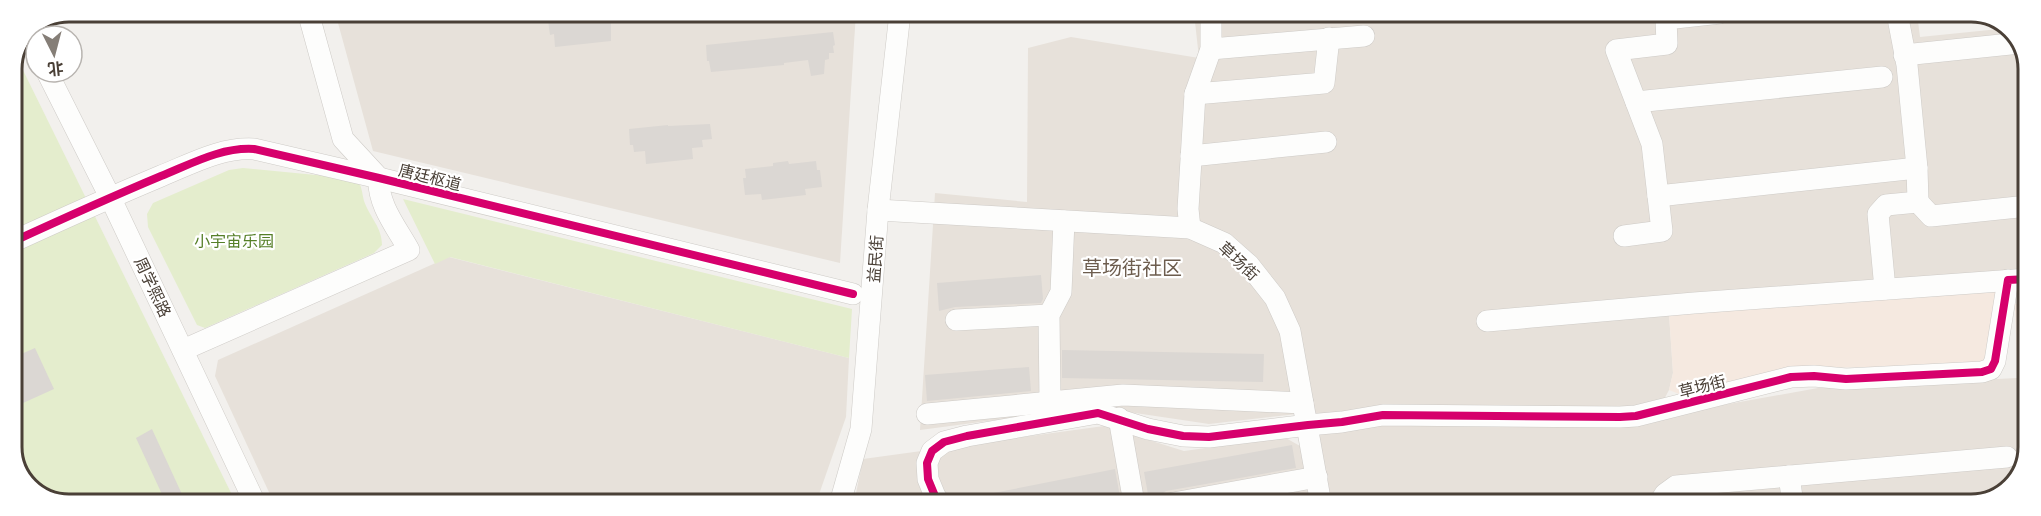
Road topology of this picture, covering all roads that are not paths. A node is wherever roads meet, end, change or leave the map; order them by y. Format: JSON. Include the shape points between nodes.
{"nodes":[{"id":1,"x":311,"y":22,"type":"edge"},
{"id":2,"x":899,"y":22,"type":"edge"},
{"id":3,"x":1211,"y":22,"type":"edge"},
{"id":4,"x":1666,"y":22,"type":"edge"},
{"id":5,"x":1898,"y":22,"type":"edge"},
{"id":6,"x":1364,"y":36,"type":"dead end"},
{"id":7,"x":1329,"y":38,"type":"junction"},
{"id":8,"x":2011,"y":44,"type":"edge"},
{"id":9,"x":1211,"y":49,"type":"junction"},
{"id":10,"x":1904,"y":55,"type":"junction"},
{"id":11,"x":1882,"y":77,"type":"dead end"},
{"id":12,"x":53,"y":84,"type":"edge"},
{"id":13,"x":1195,"y":94,"type":"junction"},
{"id":14,"x":1636,"y":102,"type":"junction"},
{"id":15,"x":1326,"y":142,"type":"dead end"},
{"id":16,"x":1191,"y":156,"type":"junction"},
{"id":17,"x":1917,"y":168,"type":"junction"},
{"id":18,"x":379,"y":178,"type":"junction"},
{"id":19,"x":1658,"y":196,"type":"junction"},
{"id":20,"x":110,"y":197,"type":"junction"},
{"id":21,"x":1918,"y":202,"type":"junction"},
{"id":22,"x":2018,"y":207,"type":"edge"},
{"id":23,"x":878,"y":210,"type":"junction"},
{"id":24,"x":1064,"y":221,"type":"junction"},
{"id":25,"x":1190,"y":228,"type":"junction"},
{"id":26,"x":1624,"y":236,"type":"dead end"},
{"id":27,"x":23,"y":237,"type":"edge"},
{"id":28,"x":2018,"y":280,"type":"edge"},
{"id":29,"x":1885,"y":289,"type":"junction"},
{"id":30,"x":853,"y":294,"type":"dead end"},
{"id":31,"x":1049,"y":315,"type":"junction"},
{"id":32,"x":956,"y":320,"type":"dead end"},
{"id":33,"x":1487,"y":321,"type":"dead end"},
{"id":34,"x":183,"y":350,"type":"junction"},
{"id":35,"x":1050,"y":400,"type":"junction"},
{"id":36,"x":1303,"y":403,"type":"junction"},
{"id":37,"x":927,"y":414,"type":"dead end"},
{"id":38,"x":1119,"y":418,"type":"junction"},
{"id":39,"x":1308,"y":425,"type":"junction"},
{"id":40,"x":2007,"y":457,"type":"dead end"},
{"id":41,"x":1789,"y":476,"type":"junction"},
{"id":42,"x":1317,"y":477,"type":"junction"},
{"id":43,"x":251,"y":494,"type":"edge"},
{"id":44,"x":843,"y":494,"type":"edge"},
{"id":45,"x":934,"y":494,"type":"edge"},
{"id":46,"x":1132,"y":494,"type":"edge"},
{"id":47,"x":1223,"y":494,"type":"edge"},
{"id":48,"x":1320,"y":494,"type":"edge"},
{"id":49,"x":1665,"y":494,"type":"edge"},
{"id":50,"x":1792,"y":494,"type":"edge"}],
"edges":[{"from":1,"to":18,"type":"street","via":[[343,139]]},
{"from":2,"to":23,"type":"street","name":"益民街"},
{"from":3,"to":9,"type":"street"},
{"from":4,"to":14,"type":"street","via":[[1667,44],[1616,50]]},
{"from":5,"to":10,"type":"street"},
{"from":6,"to":7,"type":"street"},
{"from":7,"to":9,"type":"street"},
{"from":7,"to":13,"type":"street","via":[[1324,83]]},
{"from":8,"to":10,"type":"street"},
{"from":9,"to":13,"type":"street"},
{"from":10,"to":17,"type":"street"},
{"from":11,"to":14,"type":"street"},
{"from":12,"to":20,"type":"street","name":"周学熙路"},
{"from":13,"to":16,"type":"street"},
{"from":14,"to":19,"type":"street","via":[[1652,144]]},
{"from":15,"to":16,"type":"street"},
{"from":16,"to":25,"type":"street"},
{"from":17,"to":19,"type":"street"},
{"from":17,"to":21,"type":"street"},
{"from":18,"to":20,"type":"street","name":"唐廷枢道","via":[[239,148],[217,153]]},
{"from":18,"to":30,"type":"street","name":"唐廷枢道"},
{"from":18,"to":34,"type":"street","via":[[382,201],[409,250]]},
{"from":19,"to":26,"type":"street","via":[[1662,231]]},
{"from":20,"to":27,"type":"street","name":"唐廷枢道"},
{"from":20,"to":34,"type":"street","name":"周学熙路"},
{"from":21,"to":22,"type":"street","via":[[1931,216]]},
{"from":21,"to":29,"type":"street","via":[[1886,205],[1878,214]]},
{"from":23,"to":24,"type":"street","name":"草场街"},
{"from":23,"to":44,"type":"street","name":"益民街","via":[[861,429]]},
{"from":24,"to":25,"type":"street","name":"草场街"},
{"from":24,"to":31,"type":"street","via":[[1061,292]]},
{"from":25,"to":36,"type":"street","name":"草场街","via":[[1224,243],[1275,298],[1290,331]]},
{"from":28,"to":29,"type":"street"},
{"from":28,"to":39,"type":"street","name":"草场街","via":[[1995,361],[1991,369],[1982,372],[1846,379],[1791,377],[1628,417],[1383,415]]},
{"from":29,"to":33,"type":"street"},
{"from":31,"to":32,"type":"street"},
{"from":31,"to":35,"type":"street"},
{"from":34,"to":43,"type":"street","name":"周学熙路"},
{"from":35,"to":36,"type":"street","via":[[1123,395]]},
{"from":35,"to":37,"type":"street"},
{"from":36,"to":39,"type":"street","name":"草场街"},
{"from":38,"to":39,"type":"street","via":[[1148,429],[1209,437]]},
{"from":38,"to":45,"type":"street","via":[[1098,413],[944,442],[932,451],[927,463]]},
{"from":38,"to":46,"type":"street"},
{"from":39,"to":42,"type":"street"},
{"from":40,"to":41,"type":"street"},
{"from":41,"to":49,"type":"street","via":[[1676,486]]},
{"from":41,"to":50,"type":"street"},
{"from":42,"to":47,"type":"street"},
{"from":42,"to":48,"type":"street"}]}
